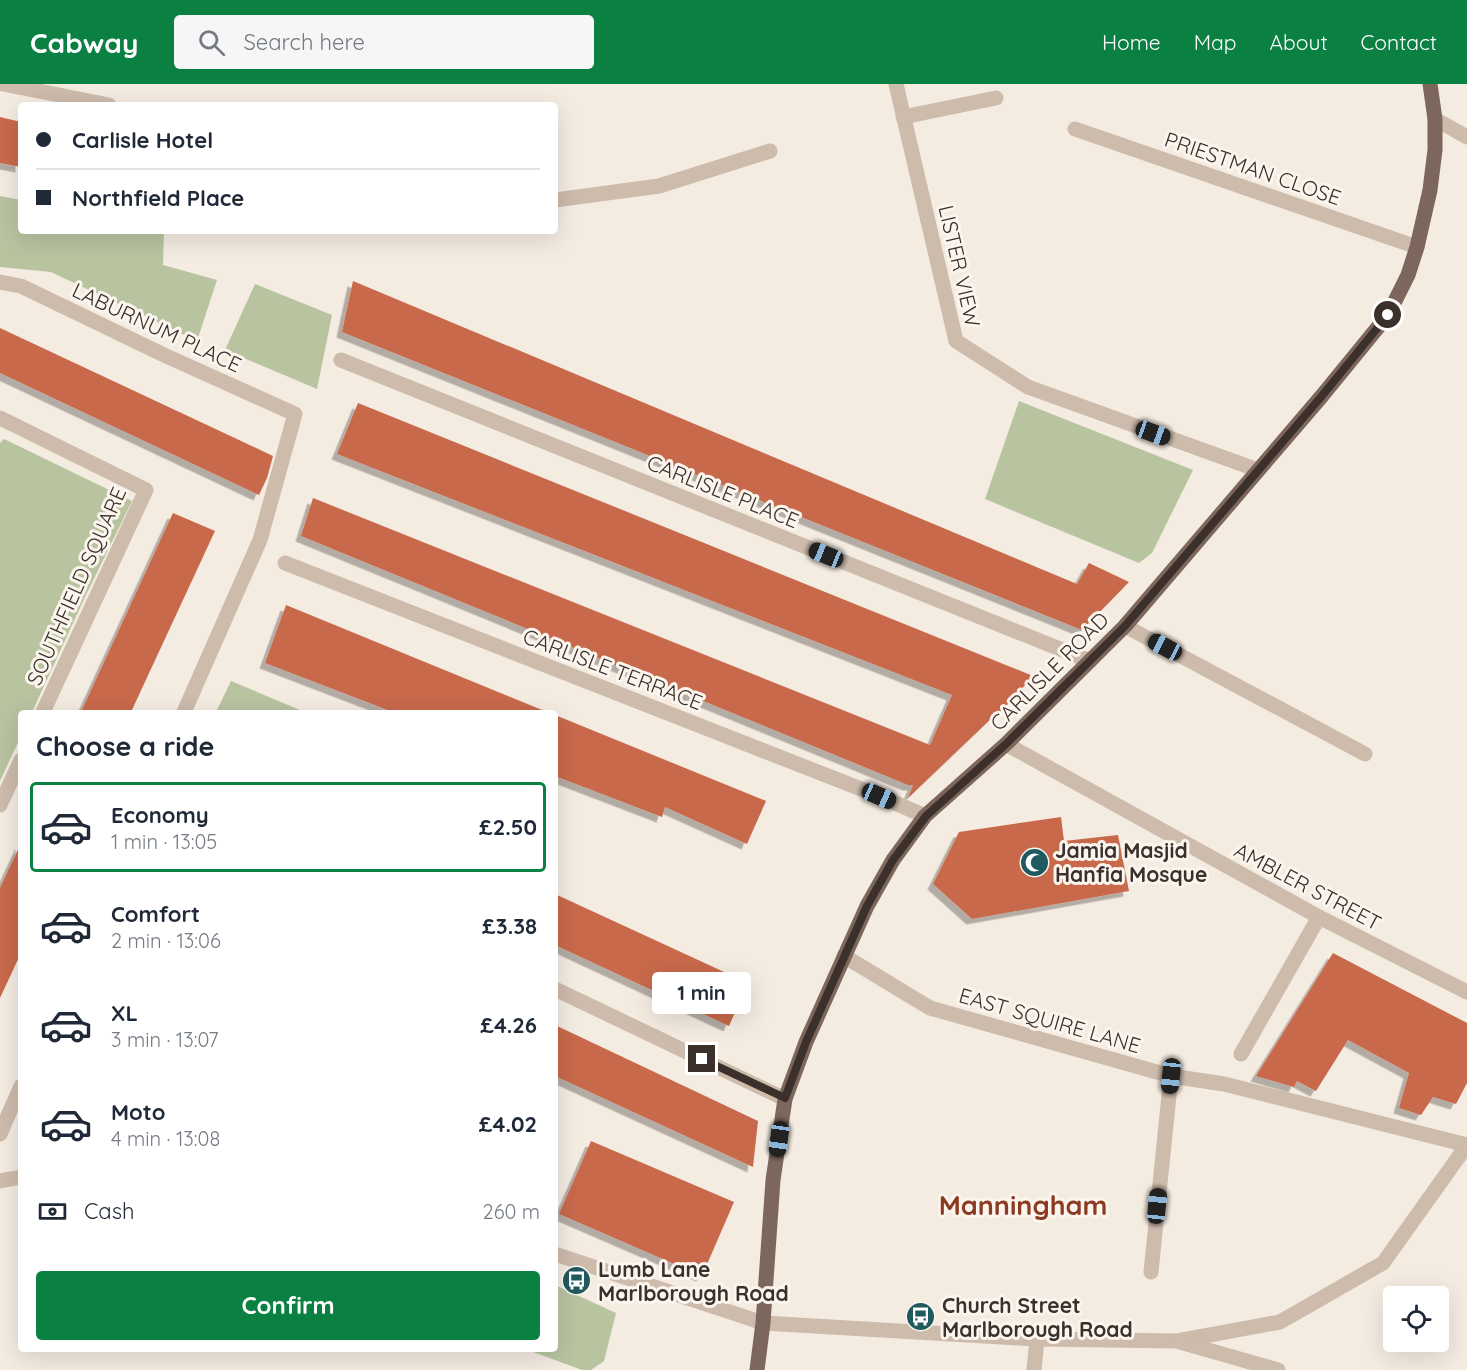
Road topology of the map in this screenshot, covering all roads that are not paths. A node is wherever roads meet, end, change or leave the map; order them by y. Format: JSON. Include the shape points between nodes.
{"nodes":[{"id":1,"x":3,"y":84,"type":"edge"},
{"id":2,"x":896,"y":84,"type":"edge"},
{"id":3,"x":1430,"y":84,"type":"edge"},
{"id":4,"x":996,"y":98,"type":"dead end"},
{"id":5,"x":95,"y":102,"type":"edge"},
{"id":6,"x":903,"y":117,"type":"junction"},
{"id":7,"x":1435,"y":119,"type":"junction"},
{"id":8,"x":1076,"y":129,"type":"dead end"},
{"id":9,"x":1467,"y":137,"type":"edge"},
{"id":10,"x":770,"y":151,"type":"dead end"},
{"id":11,"x":558,"y":200,"type":"edge"},
{"id":12,"x":1417,"y":247,"type":"junction"},
{"id":13,"x":0,"y":282,"type":"edge"},
{"id":14,"x":341,"y":360,"type":"dead end"},
{"id":15,"x":0,"y":418,"type":"edge"},
{"id":16,"x":1258,"y":470,"type":"junction"},
{"id":17,"x":285,"y":563,"type":"dead end"},
{"id":18,"x":1125,"y":626,"type":"junction"},
{"id":19,"x":1090,"y":661,"type":"junction"},
{"id":20,"x":44,"y":710,"type":"edge"},
{"id":21,"x":185,"y":710,"type":"edge"},
{"id":22,"x":1006,"y":744,"type":"junction"},
{"id":23,"x":1365,"y":754,"type":"dead end"},
{"id":24,"x":18,"y":766,"type":"edge"},
{"id":25,"x":0,"y":805,"type":"edge"},
{"id":26,"x":926,"y":816,"type":"junction"},
{"id":27,"x":1318,"y":917,"type":"junction"},
{"id":28,"x":844,"y":956,"type":"junction"},
{"id":29,"x":558,"y":990,"type":"edge"},
{"id":30,"x":1467,"y":992,"type":"edge"},
{"id":31,"x":1240,"y":1054,"type":"dead end"},
{"id":32,"x":1171,"y":1076,"type":"junction"},
{"id":33,"x":18,"y":1093,"type":"edge"},
{"id":34,"x":785,"y":1098,"type":"junction"},
{"id":35,"x":0,"y":1134,"type":"edge"},
{"id":36,"x":1467,"y":1145,"type":"edge"},
{"id":37,"x":18,"y":1178,"type":"edge"},
{"id":38,"x":0,"y":1181,"type":"edge"},
{"id":39,"x":558,"y":1255,"type":"edge"},
{"id":40,"x":1151,"y":1272,"type":"dead end"},
{"id":41,"x":763,"y":1323,"type":"junction"},
{"id":42,"x":1037,"y":1339,"type":"junction"},
{"id":43,"x":1177,"y":1341,"type":"junction"},
{"id":44,"x":757,"y":1370,"type":"edge"},
{"id":45,"x":1034,"y":1370,"type":"edge"},
{"id":46,"x":1278,"y":1370,"type":"edge"}],
"edges":[{"from":1,"to":5,"type":"street"},
{"from":2,"to":6,"type":"street","name":"LISTER VIEW"},
{"from":3,"to":7,"type":"main road","name":"CARLISLE ROAD"},
{"from":4,"to":6,"type":"street"},
{"from":6,"to":16,"type":"street","name":"LISTER VIEW","via":[[956,341],[1028,387]]},
{"from":7,"to":9,"type":"street"},
{"from":7,"to":12,"type":"main road","name":"CARLISLE ROAD","via":[[1430,190]]},
{"from":8,"to":12,"type":"street","name":"PRIESTMAN CLOSE"},
{"from":10,"to":11,"type":"street","via":[[659,186]]},
{"from":12,"to":16,"type":"main road","name":"CARLISLE ROAD","via":[[1388,315]]},
{"from":13,"to":21,"type":"street","name":"LABURNUM PLACE","via":[[21,286],[295,414],[260,540]]},
{"from":14,"to":19,"type":"street","name":"CARLISLE PLACE"},
{"from":15,"to":20,"type":"street","name":"SOUTHFIELD SQUARE","via":[[146,490]]},
{"from":16,"to":18,"type":"main road","name":"CARLISLE ROAD"},
{"from":17,"to":26,"type":"street","name":"CARLISLE TERRACE"},
{"from":18,"to":19,"type":"main road","name":"CARLISLE ROAD"},
{"from":18,"to":23,"type":"street"},
{"from":19,"to":22,"type":"main road","name":"CARLISLE ROAD"},
{"from":22,"to":26,"type":"main road","name":"CARLISLE ROAD"},
{"from":22,"to":27,"type":"street","name":"AMBLER STREET"},
{"from":24,"to":25,"type":"street"},
{"from":26,"to":28,"type":"main road","name":"CARLISLE ROAD","via":[[893,860]]},
{"from":27,"to":30,"type":"street","name":"AMBLER STREET"},
{"from":27,"to":31,"type":"street"},
{"from":28,"to":32,"type":"street","name":"EAST SQUIRE LANE","via":[[930,1008]]},
{"from":28,"to":34,"type":"main road","name":"CARLISLE ROAD"},
{"from":29,"to":34,"type":"street"},
{"from":32,"to":36,"type":"street","name":"EAST SQUIRE LANE","via":[[1224,1084]]},
{"from":32,"to":40,"type":"street"},
{"from":33,"to":35,"type":"street"},
{"from":34,"to":41,"type":"main road","name":"CARLISLE ROAD","via":[[773,1180]]},
{"from":36,"to":43,"type":"street","via":[[1383,1263],[1280,1322]]},
{"from":37,"to":38,"type":"street"},
{"from":39,"to":41,"type":"street"},
{"from":41,"to":42,"type":"street"},
{"from":41,"to":44,"type":"main road","name":"CARLISLE ROAD"},
{"from":42,"to":43,"type":"street"},
{"from":42,"to":45,"type":"street"},
{"from":43,"to":46,"type":"street"}]}
